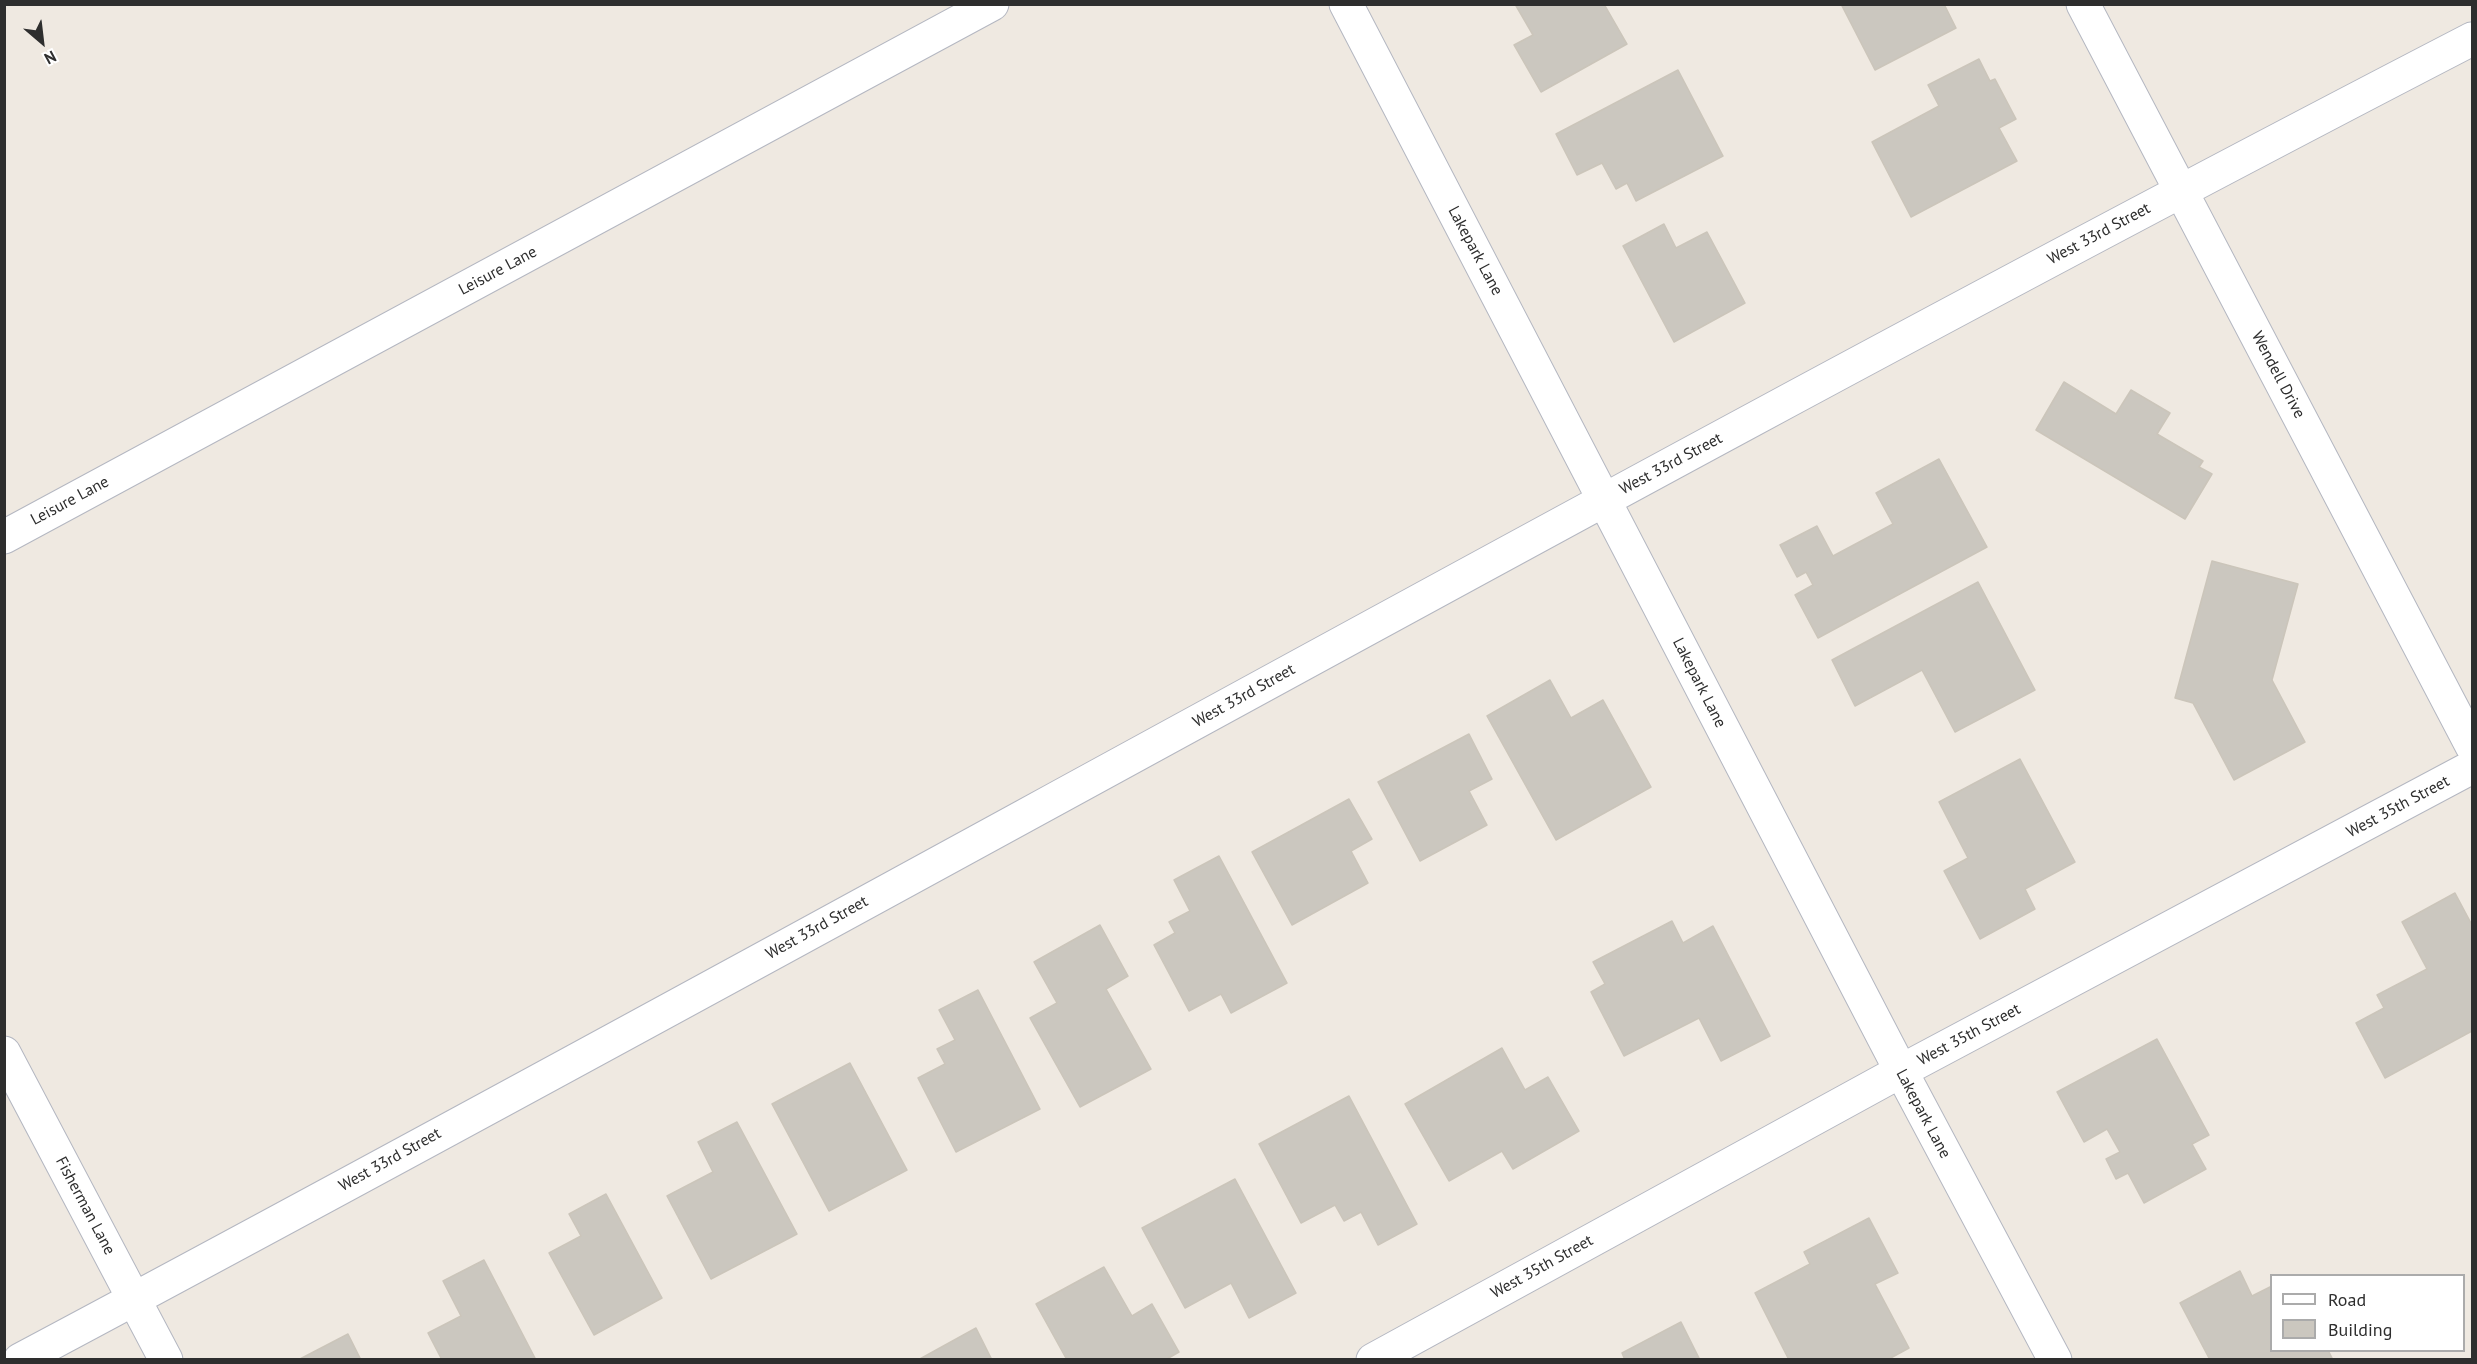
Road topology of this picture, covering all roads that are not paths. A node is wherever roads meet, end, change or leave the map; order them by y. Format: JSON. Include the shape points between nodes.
{"nodes":[{"id":1,"x":992,"y":4,"type":"edge"},
{"id":2,"x":1346,"y":4,"type":"edge"},
{"id":3,"x":2083,"y":4,"type":"edge"},
{"id":4,"x":2472,"y":39,"type":"edge"},
{"id":5,"x":2181,"y":190,"type":"junction"},
{"id":6,"x":1605,"y":500,"type":"junction"},
{"id":7,"x":4,"y":537,"type":"edge"},
{"id":8,"x":2472,"y":746,"type":"edge"},
{"id":9,"x":2472,"y":767,"type":"edge"},
{"id":10,"x":4,"y":1053,"type":"edge"},
{"id":11,"x":1900,"y":1071,"type":"junction"},
{"id":12,"x":134,"y":1299,"type":"junction"},
{"id":13,"x":20,"y":1359,"type":"edge"},
{"id":14,"x":166,"y":1359,"type":"edge"},
{"id":15,"x":1373,"y":1359,"type":"edge"},
{"id":16,"x":2055,"y":1359,"type":"edge"}],
"edges":[{"from":1,"to":7,"type":"street","name":"Leisure Lane"},
{"from":2,"to":6,"type":"street","name":"Lakepark Lane"},
{"from":3,"to":5,"type":"street","name":"Wendell Drive"},
{"from":4,"to":5,"type":"street","name":"West 33rd Street"},
{"from":5,"to":6,"type":"street","name":"West 33rd Street"},
{"from":5,"to":8,"type":"street","name":"Wendell Drive"},
{"from":6,"to":11,"type":"street","name":"Lakepark Lane"},
{"from":6,"to":12,"type":"street","name":"West 33rd Street"},
{"from":9,"to":11,"type":"street","name":"West 35th Street"},
{"from":10,"to":12,"type":"street","name":"Fisherman Lane"},
{"from":11,"to":15,"type":"street","name":"West 35th Street"},
{"from":11,"to":16,"type":"street","name":"Lakepark Lane"},
{"from":12,"to":13,"type":"street","name":"West 33rd Street"},
{"from":12,"to":14,"type":"street","name":"Fisherman Lane"}]}
